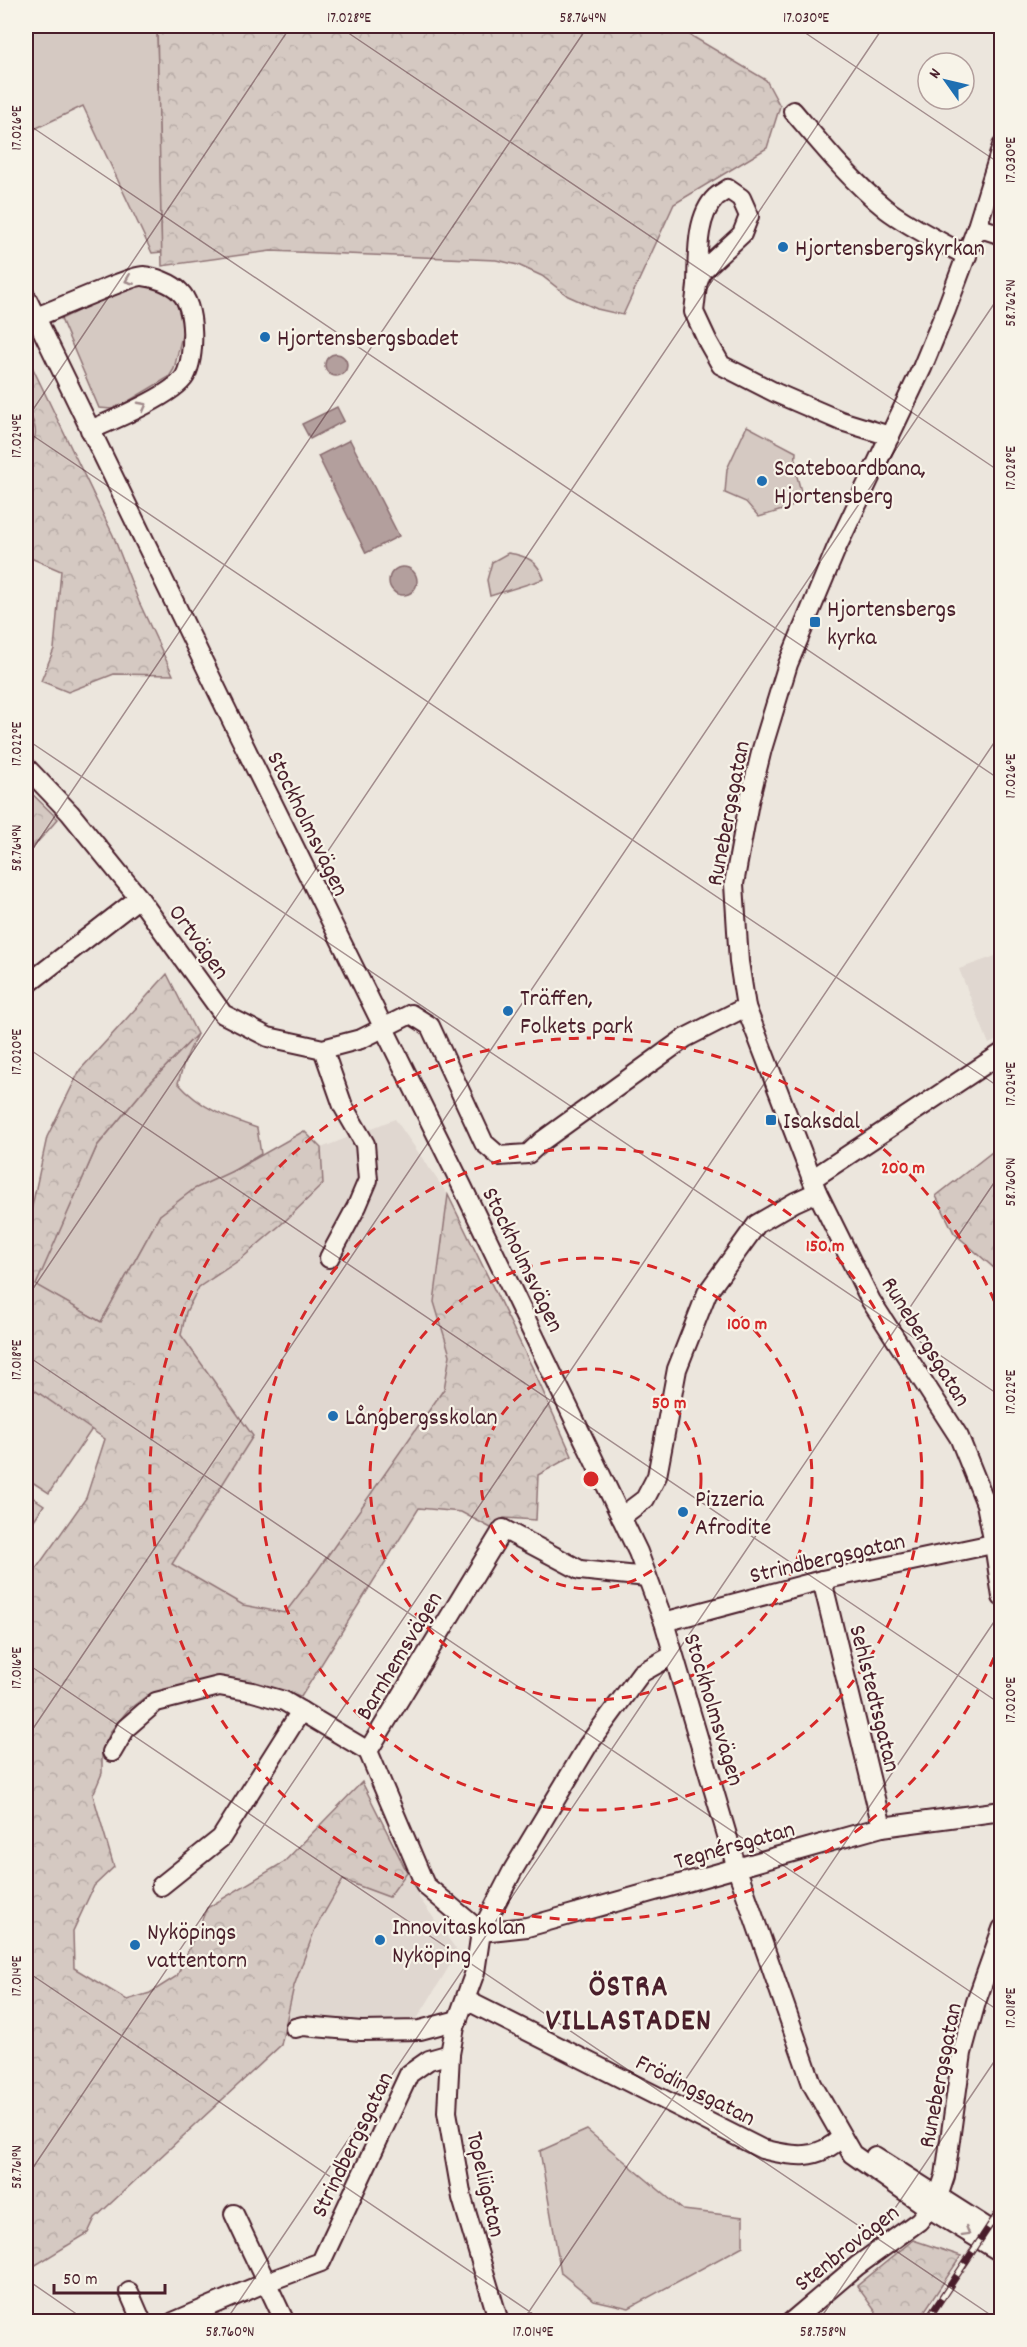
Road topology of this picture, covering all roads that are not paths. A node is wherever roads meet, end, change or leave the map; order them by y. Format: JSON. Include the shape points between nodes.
{"nodes":[{"id":1,"x":793,"y":111,"type":"dead end"},
{"id":2,"x":1002,"y":146,"type":"edge"},
{"id":3,"x":977,"y":227,"type":"junction"},
{"id":4,"x":1002,"y":235,"type":"edge"},
{"id":5,"x":967,"y":256,"type":"junction"},
{"id":6,"x":697,"y":285,"type":"junction"},
{"id":7,"x":26,"y":297,"type":"edge"},
{"id":8,"x":36,"y":317,"type":"junction"},
{"id":9,"x":90,"y":430,"type":"junction"},
{"id":10,"x":890,"y":436,"type":"junction"},
{"id":11,"x":26,"y":767,"type":"edge"},
{"id":12,"x":139,"y":898,"type":"junction"},
{"id":13,"x":26,"y":988,"type":"edge"},
{"id":14,"x":746,"y":1007,"type":"junction"},
{"id":15,"x":383,"y":1027,"type":"junction"},
{"id":16,"x":322,"y":1049,"type":"junction"},
{"id":17,"x":1002,"y":1053,"type":"edge"},
{"id":18,"x":815,"y":1186,"type":"junction"},
{"id":19,"x":329,"y":1258,"type":"dead end"},
{"id":20,"x":621,"y":1517,"type":"junction"},
{"id":21,"x":998,"y":1543,"type":"edge"},
{"id":22,"x":647,"y":1576,"type":"junction"},
{"id":23,"x":822,"y":1580,"type":"junction"},
{"id":24,"x":1002,"y":1597,"type":"edge"},
{"id":25,"x":664,"y":1622,"type":"junction"},
{"id":26,"x":673,"y":1655,"type":"junction"},
{"id":27,"x":302,"y":1711,"type":"junction"},
{"id":28,"x":368,"y":1751,"type":"junction"},
{"id":29,"x":112,"y":1752,"type":"dead end"},
{"id":30,"x":1002,"y":1811,"type":"edge"},
{"id":31,"x":882,"y":1827,"type":"junction"},
{"id":32,"x":737,"y":1869,"type":"junction"},
{"id":33,"x":161,"y":1886,"type":"dead end"},
{"id":34,"x":1002,"y":1929,"type":"edge"},
{"id":35,"x":481,"y":1932,"type":"junction"},
{"id":36,"x":466,"y":2000,"type":"junction"},
{"id":37,"x":458,"y":2020,"type":"junction"},
{"id":38,"x":295,"y":2028,"type":"dead end"},
{"id":39,"x":450,"y":2054,"type":"junction"},
{"id":40,"x":842,"y":2137,"type":"junction"},
{"id":41,"x":934,"y":2203,"type":"junction"},
{"id":42,"x":234,"y":2214,"type":"dead end"},
{"id":43,"x":1002,"y":2237,"type":"edge"},
{"id":44,"x":1002,"y":2253,"type":"edge"},
{"id":45,"x":267,"y":2282,"type":"junction"},
{"id":46,"x":129,"y":2292,"type":"dead end"},
{"id":47,"x":142,"y":2322,"type":"edge"},
{"id":48,"x":173,"y":2322,"type":"edge"},
{"id":49,"x":285,"y":2322,"type":"edge"},
{"id":50,"x":499,"y":2322,"type":"edge"},
{"id":51,"x":791,"y":2322,"type":"edge"}],
"edges":[{"from":1,"to":5,"type":"street","via":[[856,182],[887,210]]},
{"from":2,"to":3,"type":"street","name":"Runebergsgatan"},
{"from":3,"to":4,"type":"street"},
{"from":3,"to":5,"type":"street","name":"Runebergsgatan"},
{"from":5,"to":10,"type":"street","name":"Runebergsgatan"},
{"from":6,"to":6,"type":"street","via":[[702,271],[742,234],[749,216],[741,198],[728,189],[715,197],[703,220]]},
{"from":6,"to":10,"type":"street","via":[[694,312],[721,365],[841,421]]},
{"from":7,"to":8,"type":"street","name":"Stockholmsvägen"},
{"from":8,"to":9,"type":"street","name":"Stockholmsvägen"},
{"from":9,"to":8,"type":"street","one_way":true,"via":[[156,399],[184,377],[192,350],[192,321],[182,293],[167,283],[141,275]]},
{"from":9,"to":15,"type":"street","name":"Stockholmsvägen"},
{"from":10,"to":14,"type":"street","name":"Runebergsgatan","via":[[819,588],[788,664],[762,749],[734,884]]},
{"from":11,"to":12,"type":"street","name":"Ortvägen","via":[[70,813]]},
{"from":12,"to":13,"type":"street"},
{"from":12,"to":16,"type":"street","name":"Ortvägen","via":[[223,1014],[268,1037]]},
{"from":14,"to":15,"type":"street","name":"Ortvägen","via":[[685,1038],[528,1154],[499,1156],[484,1143],[430,1026],[411,1014]]},
{"from":14,"to":18,"type":"street","name":"Runebergsgatan"},
{"from":15,"to":16,"type":"street","name":"Ortvägen","via":[[361,1039]]},
{"from":15,"to":20,"type":"street","name":"Stockholmsvägen"},
{"from":16,"to":19,"type":"street","via":[[343,1106],[365,1144],[368,1180]]},
{"from":17,"to":18,"type":"street"},
{"from":18,"to":20,"type":"street","via":[[757,1224],[707,1293],[677,1369],[657,1476],[645,1499]]},
{"from":18,"to":21,"type":"street","name":"Runebergsgatan","via":[[871,1301],[959,1437]]},
{"from":20,"to":22,"type":"street","name":"Stockholmsvägen"},
{"from":21,"to":23,"type":"street","name":"Strindbergsgatan"},
{"from":21,"to":24,"type":"street","name":"Runebergsgatan"},
{"from":22,"to":25,"type":"street","name":"Stockholmsvägen"},
{"from":22,"to":28,"type":"street","name":"Barnhemsvägen","via":[[580,1570],[502,1529]]},
{"from":23,"to":25,"type":"street","name":"Strindbergsgatan"},
{"from":23,"to":31,"type":"street","name":"Sehlstedtsgatan"},
{"from":25,"to":26,"type":"street","name":"Stockholmsvägen"},
{"from":26,"to":32,"type":"street","name":"Stockholmsvägen"},
{"from":26,"to":35,"type":"street","via":[[641,1672],[588,1745],[513,1870]]},
{"from":27,"to":28,"type":"street"},
{"from":27,"to":29,"type":"street","via":[[284,1701],[219,1686],[156,1702],[126,1728]]},
{"from":27,"to":33,"type":"street","via":[[221,1838]]},
{"from":28,"to":35,"type":"street","name":"Barnhemsvägen","via":[[425,1885]]},
{"from":30,"to":31,"type":"street","name":"Tegnérsgatan"},
{"from":31,"to":32,"type":"street","name":"Tegnérsgatan"},
{"from":32,"to":35,"type":"street","name":"Tegnérsgatan","via":[[527,1927]]},
{"from":32,"to":40,"type":"street","name":"Stockholmsvägen","via":[[799,2051],[812,2084]]},
{"from":34,"to":41,"type":"street","name":"Runebergsgatan","via":[[962,2053],[945,2176]]},
{"from":35,"to":36,"type":"street"},
{"from":36,"to":37,"type":"street"},
{"from":36,"to":40,"type":"street","name":"Frödingsgatan","via":[[762,2149],[807,2156],[832,2146]]},
{"from":37,"to":38,"type":"street","via":[[420,2030]]},
{"from":37,"to":39,"type":"street"},
{"from":39,"to":45,"type":"street","name":"Strindbergsgatan","via":[[429,2060],[409,2074],[321,2262]]},
{"from":39,"to":50,"type":"street","name":"Topeliigatan","via":[[447,2112],[462,2198]]},
{"from":40,"to":41,"type":"street","via":[[858,2144]]},
{"from":41,"to":43,"type":"street"},
{"from":41,"to":44,"type":"street","one_way":true},
{"from":41,"to":51,"type":"street","name":"Stenbrovägen","via":[[919,2221],[857,2266]]},
{"from":42,"to":45,"type":"street"},
{"from":45,"to":48,"type":"street","name":"Strindbergsgatan"},
{"from":45,"to":49,"type":"street"},
{"from":46,"to":47,"type":"street"}]}
